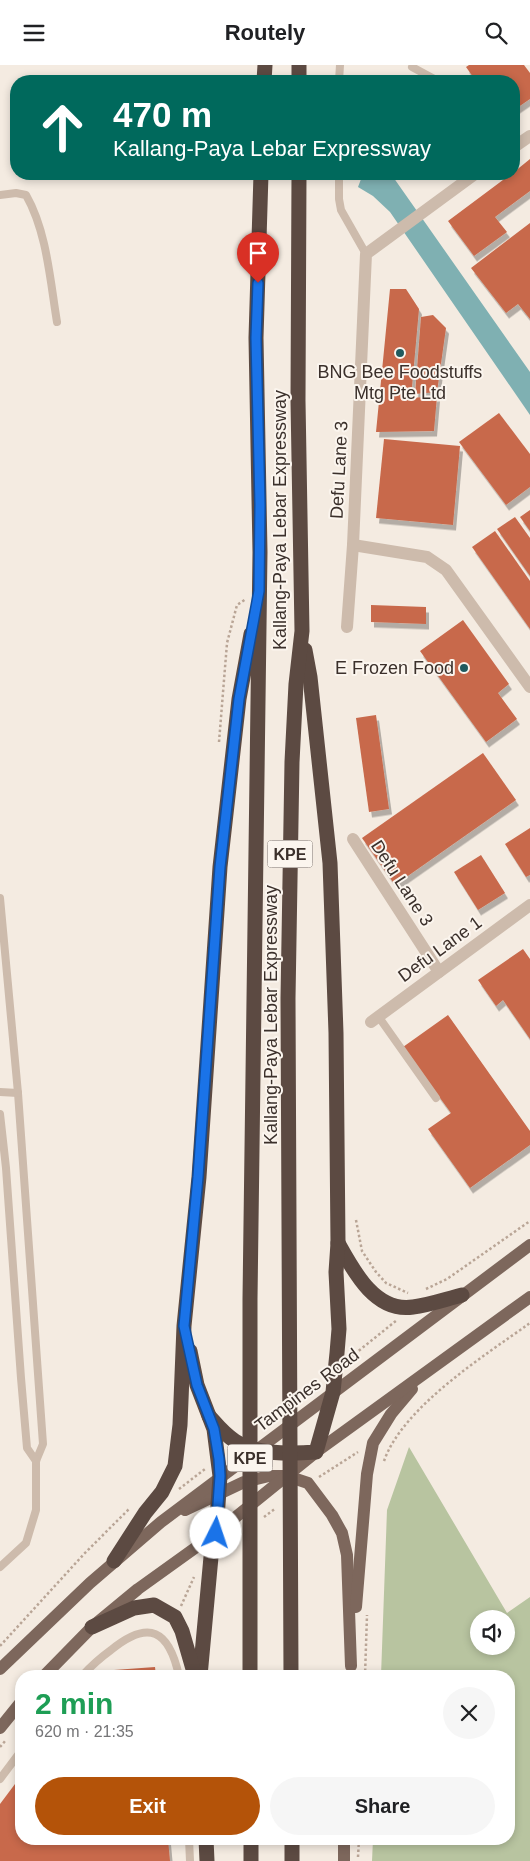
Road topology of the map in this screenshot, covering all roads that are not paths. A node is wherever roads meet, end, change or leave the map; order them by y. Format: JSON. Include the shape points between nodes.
{"nodes":[{"id":1,"x":412,"y":67,"type":"dead end"},
{"id":2,"x":427,"y":75,"type":"edge"},
{"id":3,"x":262,"y":180,"type":"edge"},
{"id":4,"x":299,"y":180,"type":"edge"},
{"id":5,"x":339,"y":180,"type":"edge"},
{"id":6,"x":468,"y":180,"type":"edge"},
{"id":7,"x":0,"y":195,"type":"edge"},
{"id":8,"x":366,"y":254,"type":"junction"},
{"id":9,"x":58,"y":322,"type":"dead end"},
{"id":10,"x":353,"y":545,"type":"junction"},
{"id":11,"x":259,"y":591,"type":"junction"},
{"id":12,"x":347,"y":627,"type":"dead end"},
{"id":13,"x":302,"y":631,"type":"junction"},
{"id":14,"x":530,"y":687,"type":"edge"},
{"id":15,"x":353,"y":839,"type":"dead end"},
{"id":16,"x":0,"y":898,"type":"edge"},
{"id":17,"x":530,"y":905,"type":"edge"},
{"id":18,"x":438,"y":972,"type":"junction"},
{"id":19,"x":375,"y":1019,"type":"joint"},
{"id":20,"x":0,"y":1093,"type":"edge"},
{"id":21,"x":18,"y":1093,"type":"junction"},
{"id":22,"x":436,"y":1098,"type":"dead end"},
{"id":23,"x":0,"y":1114,"type":"edge"},
{"id":24,"x":338,"y":1243,"type":"junction"},
{"id":25,"x":530,"y":1245,"type":"edge"},
{"id":26,"x":462,"y":1295,"type":"junction"},
{"id":27,"x":530,"y":1297,"type":"edge"},
{"id":28,"x":184,"y":1326,"type":"junction"},
{"id":29,"x":425,"y":1373,"type":"junction"},
{"id":30,"x":37,"y":1376,"type":"junction"},
{"id":31,"x":21,"y":1377,"type":"junction"},
{"id":32,"x":333,"y":1392,"type":"junction"},
{"id":33,"x":209,"y":1416,"type":"junction"},
{"id":34,"x":258,"y":1449,"type":"junction"},
{"id":35,"x":316,"y":1452,"type":"junction"},
{"id":36,"x":36,"y":1461,"type":"junction"},
{"id":37,"x":220,"y":1476,"type":"junction"},
{"id":38,"x":287,"y":1476,"type":"junction"},
{"id":39,"x":219,"y":1494,"type":"junction"},
{"id":40,"x":162,"y":1521,"type":"junction"},
{"id":41,"x":216,"y":1533,"type":"junction"},
{"id":42,"x":114,"y":1561,"type":"junction"},
{"id":43,"x":0,"y":1567,"type":"edge"},
{"id":44,"x":92,"y":1627,"type":"junction"},
{"id":45,"x":0,"y":1669,"type":"edge"},
{"id":46,"x":50,"y":1670,"type":"edge"},
{"id":47,"x":87,"y":1670,"type":"edge"},
{"id":48,"x":178,"y":1670,"type":"edge"},
{"id":49,"x":192,"y":1670,"type":"edge"},
{"id":50,"x":201,"y":1670,"type":"edge"},
{"id":51,"x":250,"y":1670,"type":"edge"},
{"id":52,"x":291,"y":1670,"type":"edge"},
{"id":53,"x":351,"y":1670,"type":"edge"},
{"id":54,"x":351,"y":1670,"type":"edge"},
{"id":55,"x":15,"y":1709,"type":"edge"},
{"id":56,"x":0,"y":1728,"type":"edge"},
{"id":57,"x":15,"y":1759,"type":"edge"},
{"id":58,"x":0,"y":1779,"type":"edge"},
{"id":59,"x":189,"y":1845,"type":"edge"},
{"id":60,"x":206,"y":1845,"type":"edge"},
{"id":61,"x":251,"y":1845,"type":"edge"},
{"id":62,"x":292,"y":1845,"type":"edge"},
{"id":63,"x":344,"y":1845,"type":"edge"},
{"id":64,"x":190,"y":1861,"type":"edge"},
{"id":65,"x":207,"y":1861,"type":"edge"},
{"id":66,"x":252,"y":1861,"type":"edge"},
{"id":67,"x":292,"y":1861,"type":"edge"},
{"id":68,"x":344,"y":1861,"type":"edge"}],
"edges":[{"from":1,"to":2,"type":"lane"},
{"from":3,"to":11,"type":"highway","name":"Kallang-Paya Lebar Expressway","number":"KPE","via":[[256,338]]},
{"from":4,"to":13,"type":"highway","name":"Kallang-Paya Lebar Expressway","number":"KPE"},
{"from":5,"to":8,"type":"lane","via":[[341,210]]},
{"from":6,"to":8,"type":"street"},
{"from":7,"to":9,"type":"lane","via":[[26,195],[36,212]]},
{"from":8,"to":10,"type":"street","name":"Defu Lane 3"},
{"from":10,"to":12,"type":"street","name":"Defu Lane 3"},
{"from":10,"to":14,"type":"street","via":[[427,557],[446,571]]},
{"from":11,"to":28,"type":"highway","via":[[239,699],[220,867]]},
{"from":11,"to":51,"type":"highway","name":"Kallang-Paya Lebar Expressway","number":"KPE","via":[[250,1299]]},
{"from":13,"to":24,"type":"highway","via":[[330,863]]},
{"from":13,"to":52,"type":"highway","name":"Kallang-Paya Lebar Expressway","number":"KPE","via":[[292,762],[288,998]]},
{"from":15,"to":18,"type":"street","name":"Defu Lane 3"},
{"from":16,"to":21,"type":"lane"},
{"from":17,"to":18,"type":"street","name":"Defu Lane 1"},
{"from":18,"to":19,"type":"street","name":"Defu Lane 1"},
{"from":19,"to":22,"type":"lane"},
{"from":20,"to":21,"type":"lane"},
{"from":21,"to":30,"type":"lane"},
{"from":23,"to":31,"type":"lane"},
{"from":24,"to":26,"type":"highway","via":[[353,1271],[369,1291],[388,1303]]},
{"from":24,"to":32,"type":"highway","via":[[339,1329]]},
{"from":25,"to":26,"type":"main road","name":"Tampines Road"},
{"from":26,"to":32,"type":"main road","name":"Tampines Road"},
{"from":27,"to":29,"type":"main road"},
{"from":28,"to":33,"type":"highway","via":[[197,1385]]},
{"from":28,"to":42,"type":"highway","via":[[175,1466],[162,1492]]},
{"from":29,"to":35,"type":"main road"},
{"from":29,"to":53,"type":"main road","via":[[373,1443],[367,1474]]},
{"from":30,"to":31,"type":"lane"},
{"from":30,"to":36,"type":"lane","via":[[43,1444]]},
{"from":31,"to":36,"type":"lane","via":[[27,1448]]},
{"from":32,"to":34,"type":"main road","name":"Tampines Road"},
{"from":32,"to":35,"type":"highway"},
{"from":33,"to":34,"type":"highway","via":[[234,1440]]},
{"from":33,"to":37,"type":"highway"},
{"from":34,"to":35,"type":"highway"},
{"from":34,"to":37,"type":"main road","name":"Tampines Road"},
{"from":35,"to":38,"type":"main road"},
{"from":36,"to":43,"type":"lane","via":[[36,1510],[26,1543]]},
{"from":37,"to":39,"type":"highway"},
{"from":37,"to":40,"type":"main road","name":"Tampines Road"},
{"from":38,"to":39,"type":"main road","via":[[244,1482]]},
{"from":38,"to":41,"type":"main road"},
{"from":38,"to":54,"type":"main road","via":[[308,1483],[342,1533],[348,1555]]},
{"from":39,"to":40,"type":"main road"},
{"from":39,"to":41,"type":"highway"},
{"from":40,"to":42,"type":"main road","name":"Tampines Road"},
{"from":41,"to":44,"type":"main road"},
{"from":41,"to":50,"type":"highway"},
{"from":42,"to":45,"type":"main road","name":"Tampines Road"},
{"from":44,"to":46,"type":"main road"},
{"from":44,"to":49,"type":"highway","via":[[134,1608],[154,1605],[175,1617]]},
{"from":47,"to":48,"type":"lane","via":[[126,1638],[143,1632],[158,1635],[169,1645]]},
{"from":55,"to":56,"type":"main road"},
{"from":57,"to":58,"type":"lane"},
{"from":59,"to":64,"type":"lane"},
{"from":60,"to":65,"type":"highway"},
{"from":61,"to":66,"type":"highway"},
{"from":62,"to":67,"type":"highway"},
{"from":63,"to":68,"type":"main road"}]}
